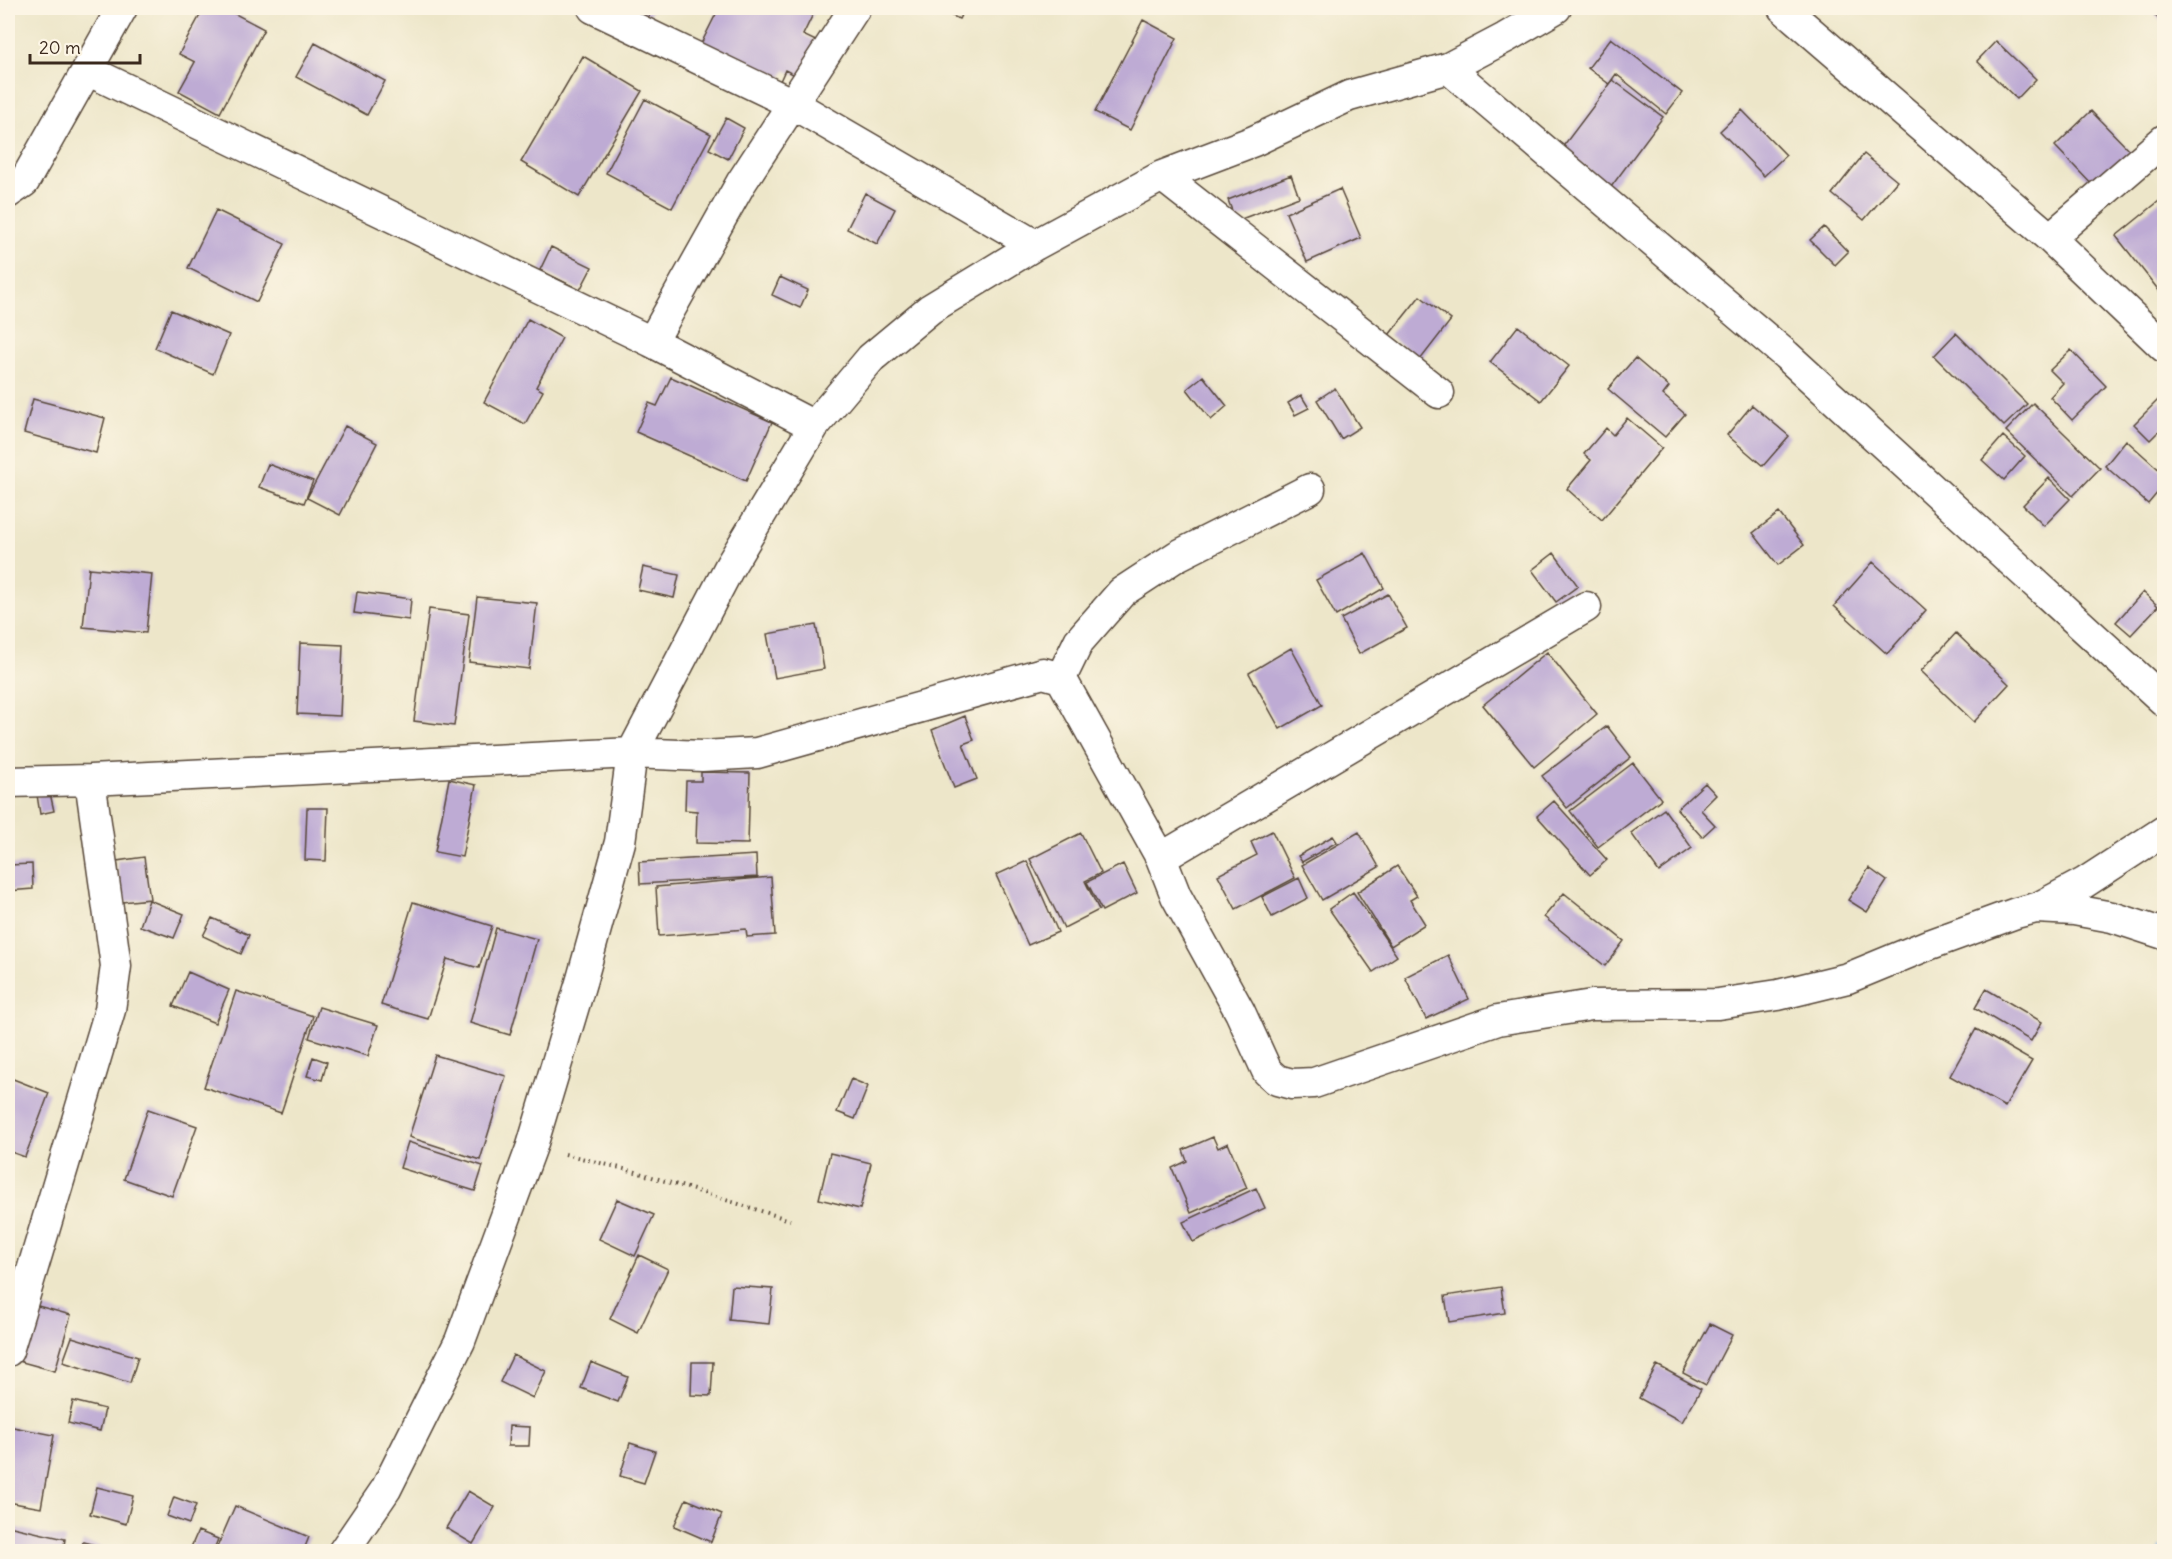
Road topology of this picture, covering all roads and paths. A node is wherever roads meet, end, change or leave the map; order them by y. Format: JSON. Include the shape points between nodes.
{"nodes":[{"id":1,"x":122,"y":8,"type":"edge"},
{"id":2,"x":593,"y":8,"type":"edge"},
{"id":3,"x":855,"y":8,"type":"edge"},
{"id":4,"x":1556,"y":8,"type":"edge"},
{"id":5,"x":1783,"y":8,"type":"edge"},
{"id":6,"x":1448,"y":68,"type":"junction"},
{"id":7,"x":87,"y":70,"type":"junction"},
{"id":8,"x":793,"y":104,"type":"junction"},
{"id":9,"x":2164,"y":140,"type":"edge"},
{"id":10,"x":1162,"y":176,"type":"junction"},
{"id":11,"x":8,"y":193,"type":"edge"},
{"id":12,"x":2050,"y":238,"type":"junction"},
{"id":13,"x":1035,"y":245,"type":"junction"},
{"id":14,"x":652,"y":342,"type":"junction"},
{"id":15,"x":2164,"y":346,"type":"edge"},
{"id":16,"x":1439,"y":393,"type":"dead end"},
{"id":17,"x":814,"y":426,"type":"junction"},
{"id":18,"x":1310,"y":489,"type":"dead end"},
{"id":19,"x":1586,"y":607,"type":"dead end"},
{"id":20,"x":1061,"y":678,"type":"junction"},
{"id":21,"x":2164,"y":701,"type":"edge"},
{"id":22,"x":632,"y":753,"type":"junction"},
{"id":23,"x":90,"y":780,"type":"junction"},
{"id":24,"x":8,"y":782,"type":"edge"},
{"id":25,"x":2164,"y":831,"type":"edge"},
{"id":26,"x":1161,"y":858,"type":"junction"},
{"id":27,"x":2036,"y":908,"type":"junction"},
{"id":28,"x":2164,"y":934,"type":"edge"},
{"id":29,"x":532,"y":1146,"type":"junction"},
{"id":30,"x":790,"y":1220,"type":"dead end"},
{"id":31,"x":8,"y":1352,"type":"edge"},
{"id":32,"x":343,"y":1551,"type":"edge"}],
"edges":[{"from":1,"to":7,"type":"street"},
{"from":2,"to":8,"type":"street"},
{"from":3,"to":8,"type":"street"},
{"from":4,"to":6,"type":"street"},
{"from":5,"to":12,"type":"street"},
{"from":6,"to":10,"type":"street","via":[[1349,96],[1254,141]]},
{"from":6,"to":21,"type":"street","via":[[1786,355]]},
{"from":7,"to":11,"type":"street","via":[[24,182]]},
{"from":7,"to":14,"type":"street"},
{"from":8,"to":13,"type":"street"},
{"from":8,"to":14,"type":"street","via":[[741,183]]},
{"from":9,"to":12,"type":"street"},
{"from":10,"to":13,"type":"street"},
{"from":10,"to":16,"type":"street"},
{"from":12,"to":15,"type":"street"},
{"from":13,"to":17,"type":"street","via":[[930,309],[871,358]]},
{"from":14,"to":17,"type":"street"},
{"from":17,"to":22,"type":"street","via":[[730,566]]},
{"from":18,"to":20,"type":"street","via":[[1177,556],[1122,592],[1079,641]]},
{"from":19,"to":26,"type":"street"},
{"from":20,"to":22,"type":"street","via":[[1043,673],[757,753]]},
{"from":20,"to":26,"type":"street"},
{"from":22,"to":23,"type":"street"},
{"from":22,"to":29,"type":"street","via":[[620,842]]},
{"from":23,"to":24,"type":"street"},
{"from":23,"to":31,"type":"street","via":[[116,966],[110,1010]]},
{"from":25,"to":27,"type":"street","via":[[2084,884]]},
{"from":26,"to":27,"type":"street","via":[[1176,896],[1268,1071],[1277,1080],[1292,1084],[1314,1083],[1498,1020],[1592,1005],[1718,1004],[1778,995],[1848,978],[1928,945]]},
{"from":27,"to":28,"type":"street","via":[[2112,916]]},
{"from":29,"to":30,"type":"path","via":[[636,1172]]},
{"from":29,"to":32,"type":"street","via":[[460,1341],[386,1489]]}]}
